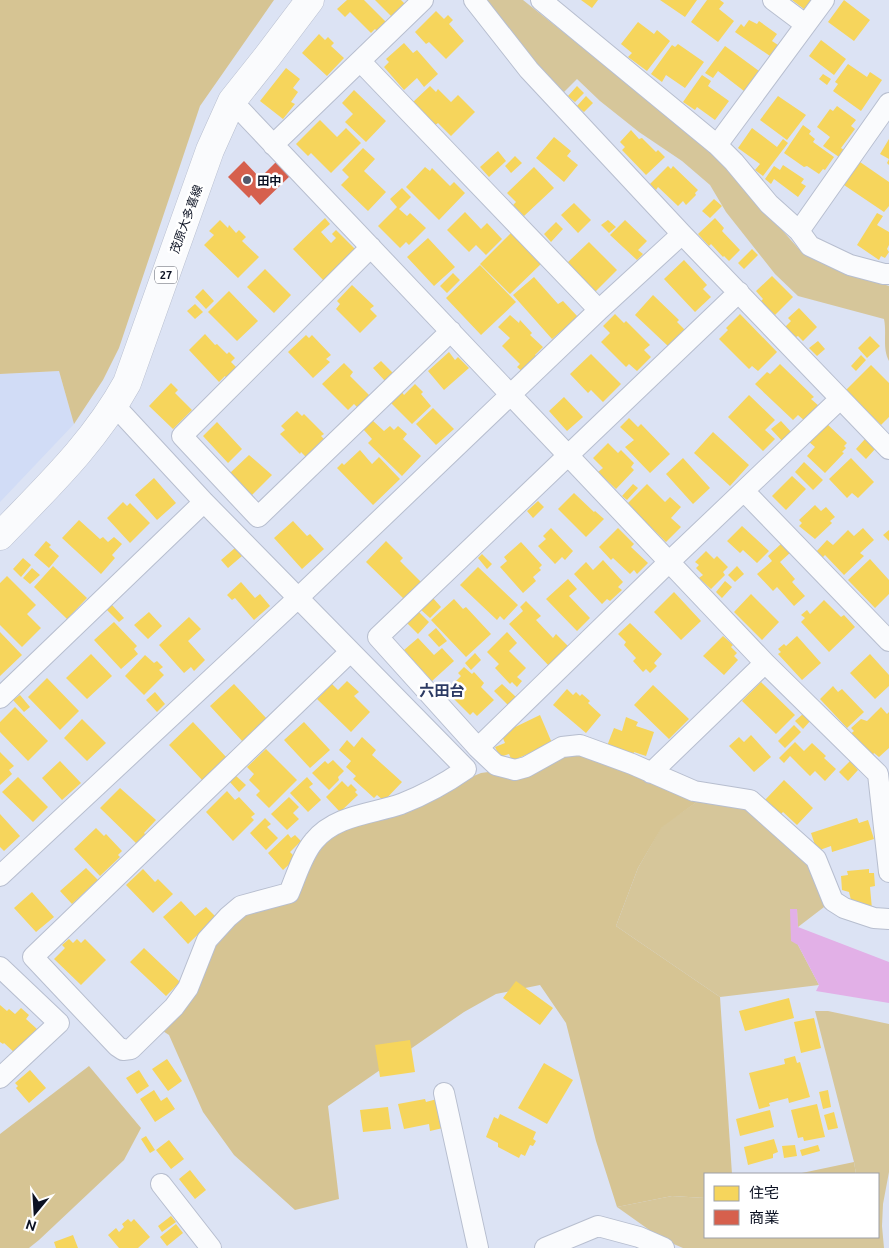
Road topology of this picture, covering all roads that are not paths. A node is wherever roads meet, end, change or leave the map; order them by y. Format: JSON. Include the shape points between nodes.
{"nodes":[{"id":1,"x":310,"y":0,"type":"edge"},
{"id":2,"x":423,"y":0,"type":"edge"},
{"id":3,"x":474,"y":0,"type":"edge"},
{"id":4,"x":542,"y":0,"type":"edge"},
{"id":5,"x":772,"y":0,"type":"edge"},
{"id":6,"x":824,"y":0,"type":"edge"},
{"id":7,"x":805,"y":24,"type":"junction"},
{"id":8,"x":360,"y":61,"type":"junction"},
{"id":9,"x":232,"y":101,"type":"junction"},
{"id":10,"x":889,"y":103,"type":"edge"},
{"id":11,"x":273,"y":145,"type":"junction"},
{"id":12,"x":717,"y":145,"type":"junction"},
{"id":13,"x":799,"y":232,"type":"junction"},
{"id":14,"x":682,"y":234,"type":"junction"},
{"id":15,"x":372,"y":247,"type":"junction"},
{"id":16,"x":889,"y":274,"type":"edge"},
{"id":17,"x":739,"y":292,"type":"junction"},
{"id":18,"x":599,"y":310,"type":"junction"},
{"id":19,"x":451,"y":331,"type":"junction"},
{"id":20,"x":511,"y":394,"type":"junction"},
{"id":21,"x":840,"y":398,"type":"junction"},
{"id":22,"x":115,"y":406,"type":"junction"},
{"id":23,"x":889,"y":448,"type":"edge"},
{"id":24,"x":568,"y":454,"type":"junction"},
{"id":25,"x":744,"y":491,"type":"junction"},
{"id":26,"x":204,"y":502,"type":"junction"},
{"id":27,"x":0,"y":536,"type":"edge"},
{"id":28,"x":670,"y":561,"type":"junction"},
{"id":29,"x":298,"y":598,"type":"junction"},
{"id":30,"x":889,"y":641,"type":"edge"},
{"id":31,"x":350,"y":652,"type":"junction"},
{"id":32,"x":765,"y":663,"type":"junction"},
{"id":33,"x":0,"y":698,"type":"edge"},
{"id":34,"x":478,"y":748,"type":"junction"},
{"id":35,"x":883,"y":769,"type":"edge"},
{"id":36,"x":652,"y":773,"type":"junction"},
{"id":37,"x":2,"y":871,"type":"edge"},
{"id":38,"x":889,"y":872,"type":"edge"},
{"id":39,"x":889,"y":919,"type":"edge"},
{"id":40,"x":0,"y":966,"type":"edge"},
{"id":41,"x":0,"y":1078,"type":"edge"},
{"id":42,"x":444,"y":1093,"type":"dead end"},
{"id":43,"x":161,"y":1184,"type":"dead end"},
{"id":44,"x":211,"y":1248,"type":"edge"},
{"id":45,"x":478,"y":1248,"type":"edge"},
{"id":46,"x":545,"y":1248,"type":"edge"},
{"id":47,"x":664,"y":1248,"type":"edge"}],
"edges":[{"from":1,"to":9,"type":"main road","name":"茂原大多喜線","number":"27"},
{"from":2,"to":8,"type":"street"},
{"from":3,"to":14,"type":"street","via":[[529,70]]},
{"from":4,"to":12,"type":"street"},
{"from":5,"to":7,"type":"street"},
{"from":6,"to":7,"type":"street"},
{"from":7,"to":12,"type":"street"},
{"from":8,"to":11,"type":"street"},
{"from":8,"to":18,"type":"street"},
{"from":9,"to":11,"type":"street"},
{"from":9,"to":22,"type":"main road","name":"茂原大多喜線","number":"27","via":[[210,150],[128,383]]},
{"from":10,"to":13,"type":"street"},
{"from":11,"to":15,"type":"street"},
{"from":12,"to":13,"type":"street","via":[[769,204]]},
{"from":13,"to":16,"type":"street","via":[[810,246],[850,265]]},
{"from":14,"to":17,"type":"street"},
{"from":14,"to":18,"type":"street"},
{"from":15,"to":19,"type":"street"},
{"from":15,"to":19,"type":"street","via":[[182,436],[258,518]]},
{"from":17,"to":21,"type":"street"},
{"from":17,"to":24,"type":"street"},
{"from":18,"to":20,"type":"street"},
{"from":19,"to":20,"type":"street"},
{"from":20,"to":24,"type":"street"},
{"from":20,"to":29,"type":"street"},
{"from":21,"to":23,"type":"street"},
{"from":21,"to":25,"type":"street"},
{"from":22,"to":26,"type":"street"},
{"from":22,"to":27,"type":"main road","name":"茂原大多喜線","number":"27","via":[[85,446]]},
{"from":24,"to":28,"type":"street"},
{"from":24,"to":34,"type":"street","via":[[378,637]]},
{"from":25,"to":28,"type":"street"},
{"from":25,"to":30,"type":"street"},
{"from":26,"to":29,"type":"street"},
{"from":26,"to":33,"type":"street"},
{"from":28,"to":32,"type":"street"},
{"from":28,"to":34,"type":"street"},
{"from":29,"to":31,"type":"street"},
{"from":29,"to":37,"type":"street"},
{"from":31,"to":31,"type":"street","via":[[466,769],[401,804],[347,819],[325,829],[313,842],[289,893],[241,906],[228,917],[207,940],[188,988],[174,1007],[131,1049],[123,1050],[33,957]]},
{"from":32,"to":35,"type":"street"},
{"from":32,"to":36,"type":"street"},
{"from":34,"to":36,"type":"street","via":[[496,765],[516,770],[562,746],[580,745]]},
{"from":35,"to":38,"type":"street"},
{"from":36,"to":39,"type":"street","via":[[694,791],[750,800],[816,860],[833,901],[874,918]]},
{"from":40,"to":41,"type":"street","via":[[59,1023]]},
{"from":42,"to":45,"type":"street"},
{"from":43,"to":44,"type":"street"},
{"from":46,"to":47,"type":"street","via":[[598,1226],[639,1237]]}]}
